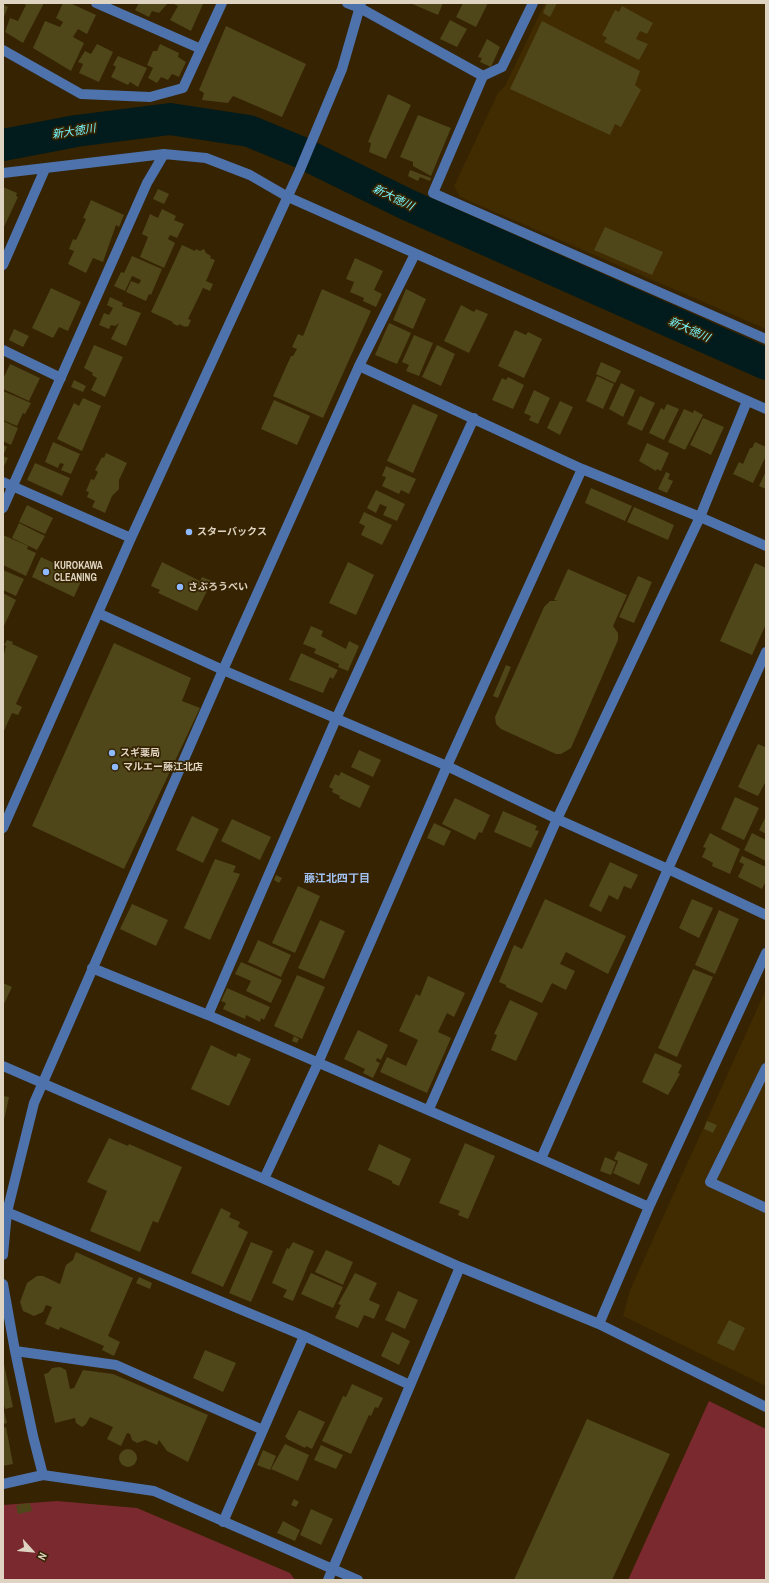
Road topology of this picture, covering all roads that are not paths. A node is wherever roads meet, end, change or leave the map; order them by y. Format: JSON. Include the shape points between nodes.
{"nodes":[{"id":1,"x":96,"y":3,"type":"edge"},
{"id":2,"x":222,"y":3,"type":"edge"},
{"id":3,"x":347,"y":3,"type":"edge"},
{"id":4,"x":533,"y":3,"type":"edge"},
{"id":5,"x":360,"y":5,"type":"edge"},
{"id":6,"x":201,"y":49,"type":"junction"},
{"id":7,"x":3,"y":50,"type":"edge"},
{"id":8,"x":483,"y":76,"type":"junction"},
{"id":9,"x":164,"y":154,"type":"junction"},
{"id":10,"x":45,"y":169,"type":"junction"},
{"id":11,"x":3,"y":174,"type":"edge"},
{"id":12,"x":288,"y":197,"type":"junction"},
{"id":13,"x":415,"y":254,"type":"junction"},
{"id":14,"x":3,"y":265,"type":"edge"},
{"id":15,"x":766,"y":339,"type":"edge"},
{"id":16,"x":3,"y":350,"type":"edge"},
{"id":17,"x":359,"y":366,"type":"junction"},
{"id":18,"x":61,"y":378,"type":"junction"},
{"id":19,"x":746,"y":401,"type":"junction"},
{"id":20,"x":766,"y":409,"type":"edge"},
{"id":21,"x":474,"y":418,"type":"junction"},
{"id":22,"x":582,"y":469,"type":"junction"},
{"id":23,"x":7,"y":484,"type":"edge"},
{"id":24,"x":3,"y":508,"type":"edge"},
{"id":25,"x":700,"y":517,"type":"junction"},
{"id":26,"x":131,"y":538,"type":"junction"},
{"id":27,"x":766,"y":546,"type":"edge"},
{"id":28,"x":98,"y":613,"type":"junction"},
{"id":29,"x":766,"y":652,"type":"edge"},
{"id":30,"x":223,"y":670,"type":"junction"},
{"id":31,"x":336,"y":719,"type":"junction"},
{"id":32,"x":447,"y":766,"type":"junction"},
{"id":33,"x":557,"y":819,"type":"junction"},
{"id":34,"x":3,"y":828,"type":"edge"},
{"id":35,"x":668,"y":869,"type":"junction"},
{"id":36,"x":766,"y":915,"type":"edge"},
{"id":37,"x":766,"y":953,"type":"edge"},
{"id":38,"x":92,"y":968,"type":"junction"},
{"id":39,"x":762,"y":973,"type":"edge"},
{"id":40,"x":208,"y":1015,"type":"junction"},
{"id":41,"x":318,"y":1063,"type":"junction"},
{"id":42,"x":3,"y":1066,"type":"edge"},
{"id":43,"x":766,"y":1068,"type":"edge"},
{"id":44,"x":43,"y":1083,"type":"junction"},
{"id":45,"x":429,"y":1109,"type":"junction"},
{"id":46,"x":541,"y":1159,"type":"junction"},
{"id":47,"x":264,"y":1179,"type":"junction"},
{"id":48,"x":649,"y":1208,"type":"junction"},
{"id":49,"x":766,"y":1208,"type":"edge"},
{"id":50,"x":7,"y":1212,"type":"junction"},
{"id":51,"x":3,"y":1255,"type":"edge"},
{"id":52,"x":460,"y":1267,"type":"junction"},
{"id":53,"x":3,"y":1284,"type":"edge"},
{"id":54,"x":599,"y":1324,"type":"junction"},
{"id":55,"x":304,"y":1336,"type":"junction"},
{"id":56,"x":15,"y":1351,"type":"junction"},
{"id":57,"x":410,"y":1385,"type":"junction"},
{"id":58,"x":766,"y":1408,"type":"edge"},
{"id":59,"x":263,"y":1430,"type":"junction"},
{"id":60,"x":43,"y":1475,"type":"junction"},
{"id":61,"x":3,"y":1484,"type":"edge"},
{"id":62,"x":223,"y":1522,"type":"junction"},
{"id":63,"x":331,"y":1569,"type":"junction"},
{"id":64,"x":328,"y":1580,"type":"edge"},
{"id":65,"x":358,"y":1580,"type":"edge"}],
"edges":[{"from":1,"to":6,"type":"street"},
{"from":2,"to":6,"type":"street"},
{"from":3,"to":5,"type":"street"},
{"from":4,"to":8,"type":"street","via":[[502,67]]},
{"from":5,"to":8,"type":"street"},
{"from":5,"to":12,"type":"street","via":[[342,69]]},
{"from":6,"to":7,"type":"street","via":[[183,88],[150,97],[81,94]]},
{"from":8,"to":15,"type":"street","via":[[433,193]]},
{"from":9,"to":10,"type":"street"},
{"from":9,"to":12,"type":"street","via":[[206,158],[250,175]]},
{"from":9,"to":18,"type":"street","via":[[146,183]]},
{"from":10,"to":11,"type":"street"},
{"from":10,"to":14,"type":"street"},
{"from":12,"to":13,"type":"street"},
{"from":12,"to":26,"type":"street"},
{"from":13,"to":17,"type":"street"},
{"from":13,"to":19,"type":"street"},
{"from":16,"to":18,"type":"street"},
{"from":17,"to":21,"type":"street"},
{"from":17,"to":30,"type":"street"},
{"from":18,"to":23,"type":"street"},
{"from":19,"to":20,"type":"street"},
{"from":19,"to":25,"type":"street"},
{"from":21,"to":22,"type":"street"},
{"from":21,"to":31,"type":"street"},
{"from":22,"to":25,"type":"street"},
{"from":22,"to":32,"type":"street"},
{"from":23,"to":24,"type":"street"},
{"from":23,"to":26,"type":"street"},
{"from":25,"to":27,"type":"street"},
{"from":25,"to":33,"type":"street"},
{"from":26,"to":28,"type":"street"},
{"from":28,"to":30,"type":"street"},
{"from":28,"to":34,"type":"street"},
{"from":29,"to":35,"type":"street"},
{"from":30,"to":31,"type":"street"},
{"from":30,"to":38,"type":"street"},
{"from":31,"to":32,"type":"street"},
{"from":31,"to":40,"type":"street"},
{"from":32,"to":33,"type":"street"},
{"from":32,"to":41,"type":"street"},
{"from":33,"to":35,"type":"street"},
{"from":33,"to":45,"type":"street"},
{"from":35,"to":36,"type":"street"},
{"from":35,"to":46,"type":"street"},
{"from":37,"to":39,"type":"street"},
{"from":38,"to":40,"type":"street"},
{"from":38,"to":44,"type":"street"},
{"from":39,"to":48,"type":"street"},
{"from":40,"to":41,"type":"street"},
{"from":41,"to":45,"type":"street"},
{"from":41,"to":47,"type":"street"},
{"from":42,"to":44,"type":"street"},
{"from":43,"to":49,"type":"street","via":[[710,1182]]},
{"from":44,"to":47,"type":"street"},
{"from":44,"to":50,"type":"street","via":[[34,1102]]},
{"from":45,"to":46,"type":"street"},
{"from":46,"to":48,"type":"street"},
{"from":47,"to":52,"type":"street"},
{"from":48,"to":54,"type":"street"},
{"from":50,"to":51,"type":"street"},
{"from":50,"to":55,"type":"street"},
{"from":52,"to":54,"type":"street"},
{"from":52,"to":57,"type":"street"},
{"from":53,"to":56,"type":"street"},
{"from":54,"to":58,"type":"street"},
{"from":55,"to":57,"type":"street"},
{"from":55,"to":59,"type":"street"},
{"from":56,"to":59,"type":"street","via":[[116,1366]]},
{"from":56,"to":60,"type":"street"},
{"from":57,"to":63,"type":"street"},
{"from":59,"to":62,"type":"street"},
{"from":60,"to":61,"type":"street"},
{"from":60,"to":62,"type":"street","via":[[154,1491]]},
{"from":62,"to":63,"type":"street"},
{"from":63,"to":64,"type":"street"},
{"from":63,"to":65,"type":"street"}]}
